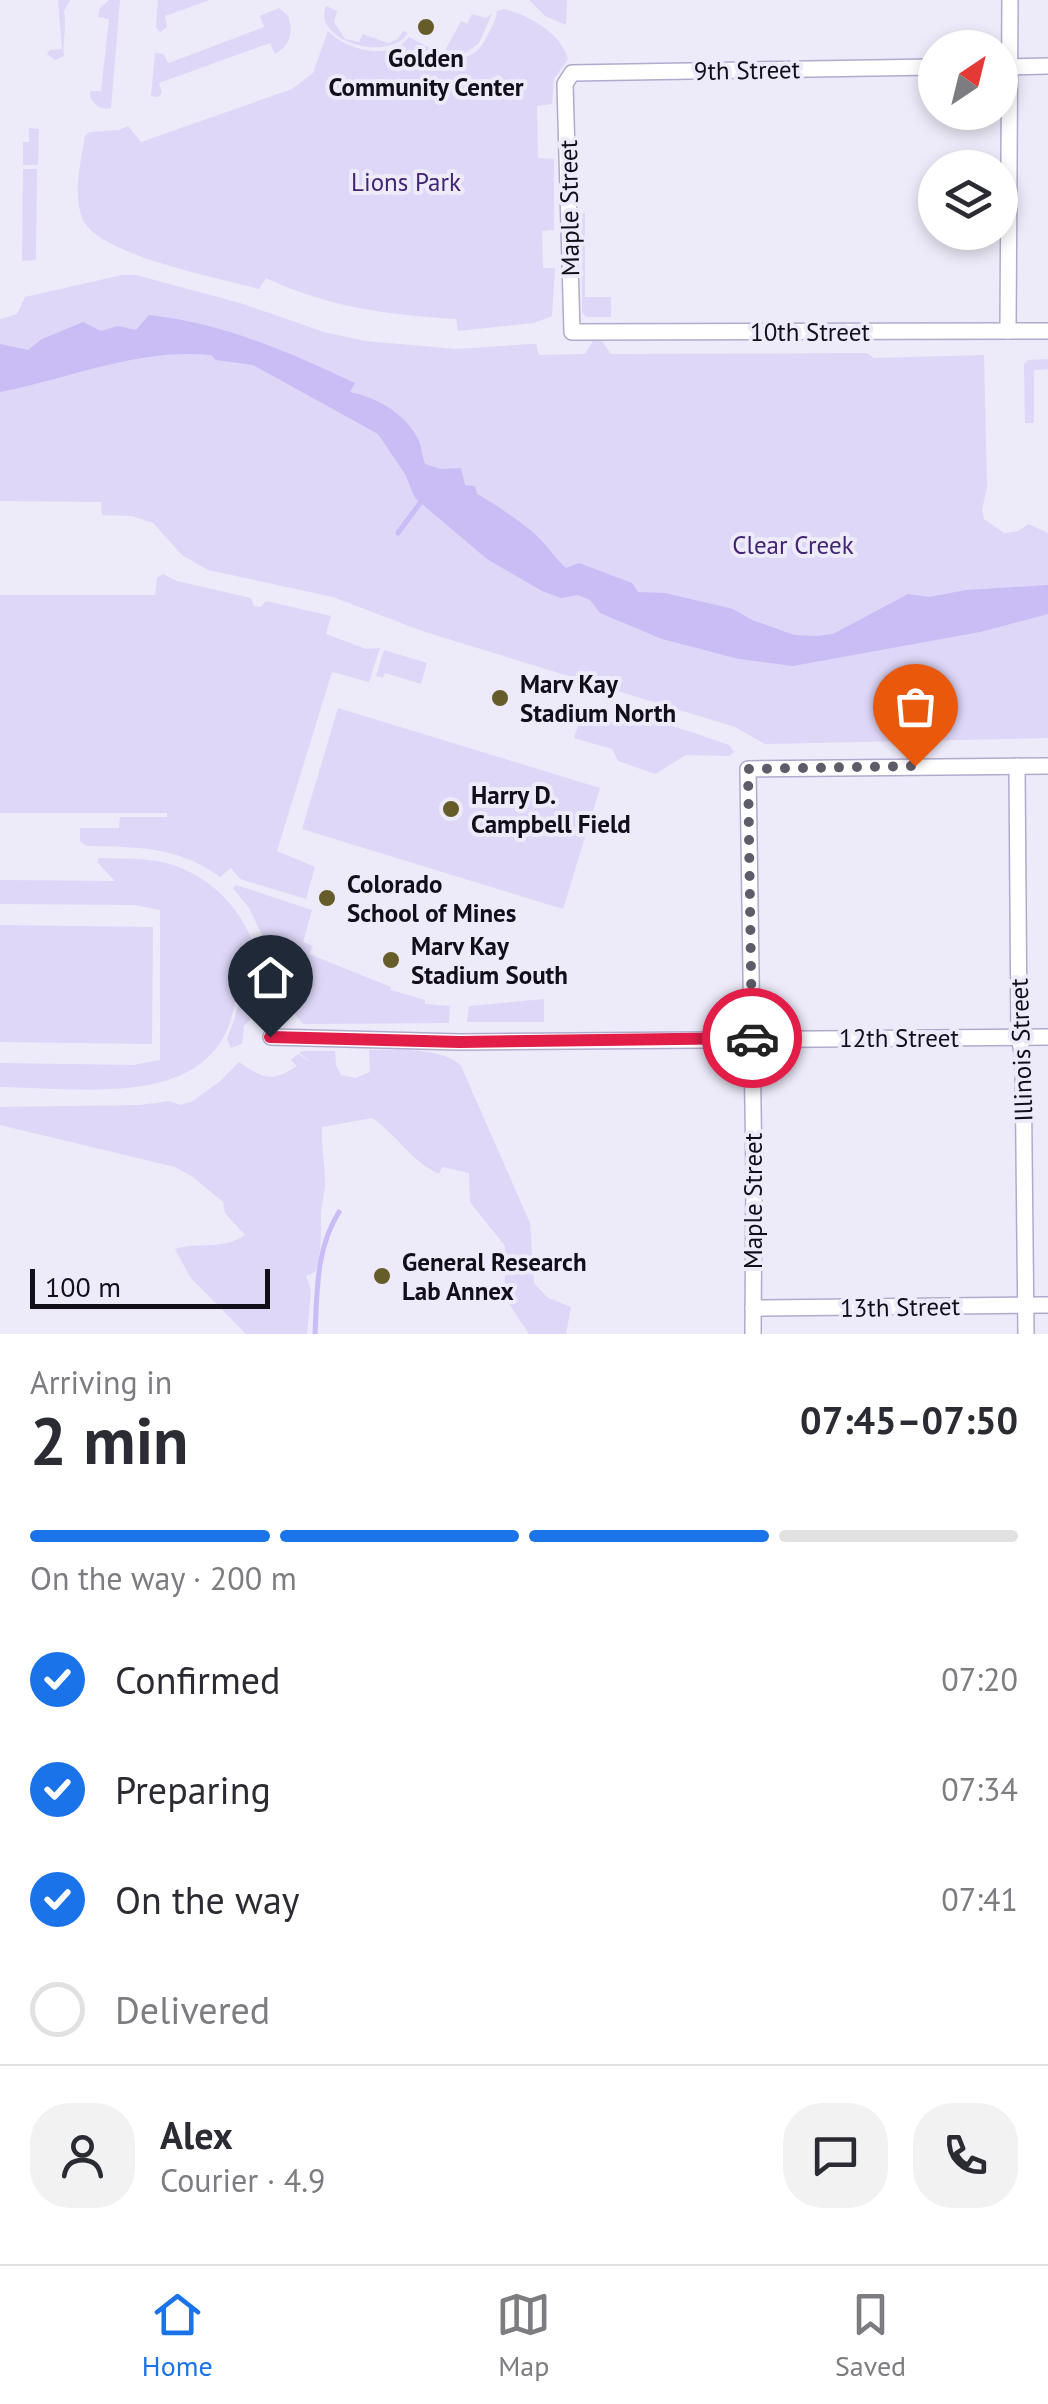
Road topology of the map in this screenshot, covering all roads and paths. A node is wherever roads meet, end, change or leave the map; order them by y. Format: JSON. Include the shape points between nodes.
{"nodes":[{"id":1,"x":1010,"y":0,"type":"edge"},
{"id":2,"x":1008,"y":30,"type":"edge"},
{"id":3,"x":1048,"y":66,"type":"edge"},
{"id":4,"x":1018,"y":67,"type":"edge"},
{"id":5,"x":918,"y":68,"type":"edge"},
{"id":6,"x":566,"y":84,"type":"joint"},
{"id":7,"x":1006,"y":130,"type":"edge"},
{"id":8,"x":1048,"y":331,"type":"edge"},
{"id":9,"x":572,"y":332,"type":"joint"},
{"id":10,"x":1008,"y":332,"type":"junction"},
{"id":11,"x":1017,"y":766,"type":"junction"},
{"id":12,"x":1048,"y":766,"type":"edge"},
{"id":13,"x":270,"y":1037,"type":"dead end"},
{"id":14,"x":1048,"y":1037,"type":"edge"},
{"id":15,"x":1019,"y":1038,"type":"junction"},
{"id":16,"x":752,"y":1040,"type":"junction"},
{"id":17,"x":1025,"y":1305,"type":"junction"},
{"id":18,"x":1048,"y":1305,"type":"edge"},
{"id":19,"x":753,"y":1308,"type":"junction"},
{"id":20,"x":753,"y":1334,"type":"edge"},
{"id":21,"x":1026,"y":1334,"type":"edge"}],
"edges":[{"from":1,"to":2,"type":"street"},
{"from":3,"to":4,"type":"street"},
{"from":5,"to":6,"type":"street","name":"9th Street","via":[[591,71],[572,72]]},
{"from":6,"to":9,"type":"street","name":"Maple Street"},
{"from":7,"to":10,"type":"street"},
{"from":8,"to":10,"type":"street","name":"10th Street"},
{"from":9,"to":10,"type":"street","name":"10th Street"},
{"from":11,"to":12,"type":"street"},
{"from":11,"to":15,"type":"street","name":"Illinois Street"},
{"from":11,"to":16,"type":"street","name":"Maple Street","via":[[748,769]]},
{"from":13,"to":16,"type":"street","name":"12th Street"},
{"from":14,"to":15,"type":"street","name":"12th Street"},
{"from":15,"to":16,"type":"street","name":"12th Street"},
{"from":15,"to":17,"type":"street","name":"Illinois Street"},
{"from":16,"to":19,"type":"street","name":"Maple Street"},
{"from":17,"to":18,"type":"street","name":"13th Street"},
{"from":17,"to":19,"type":"street","name":"13th Street"},
{"from":17,"to":21,"type":"street","name":"Illinois Street"},
{"from":19,"to":20,"type":"street","name":"Maple Street"}]}
